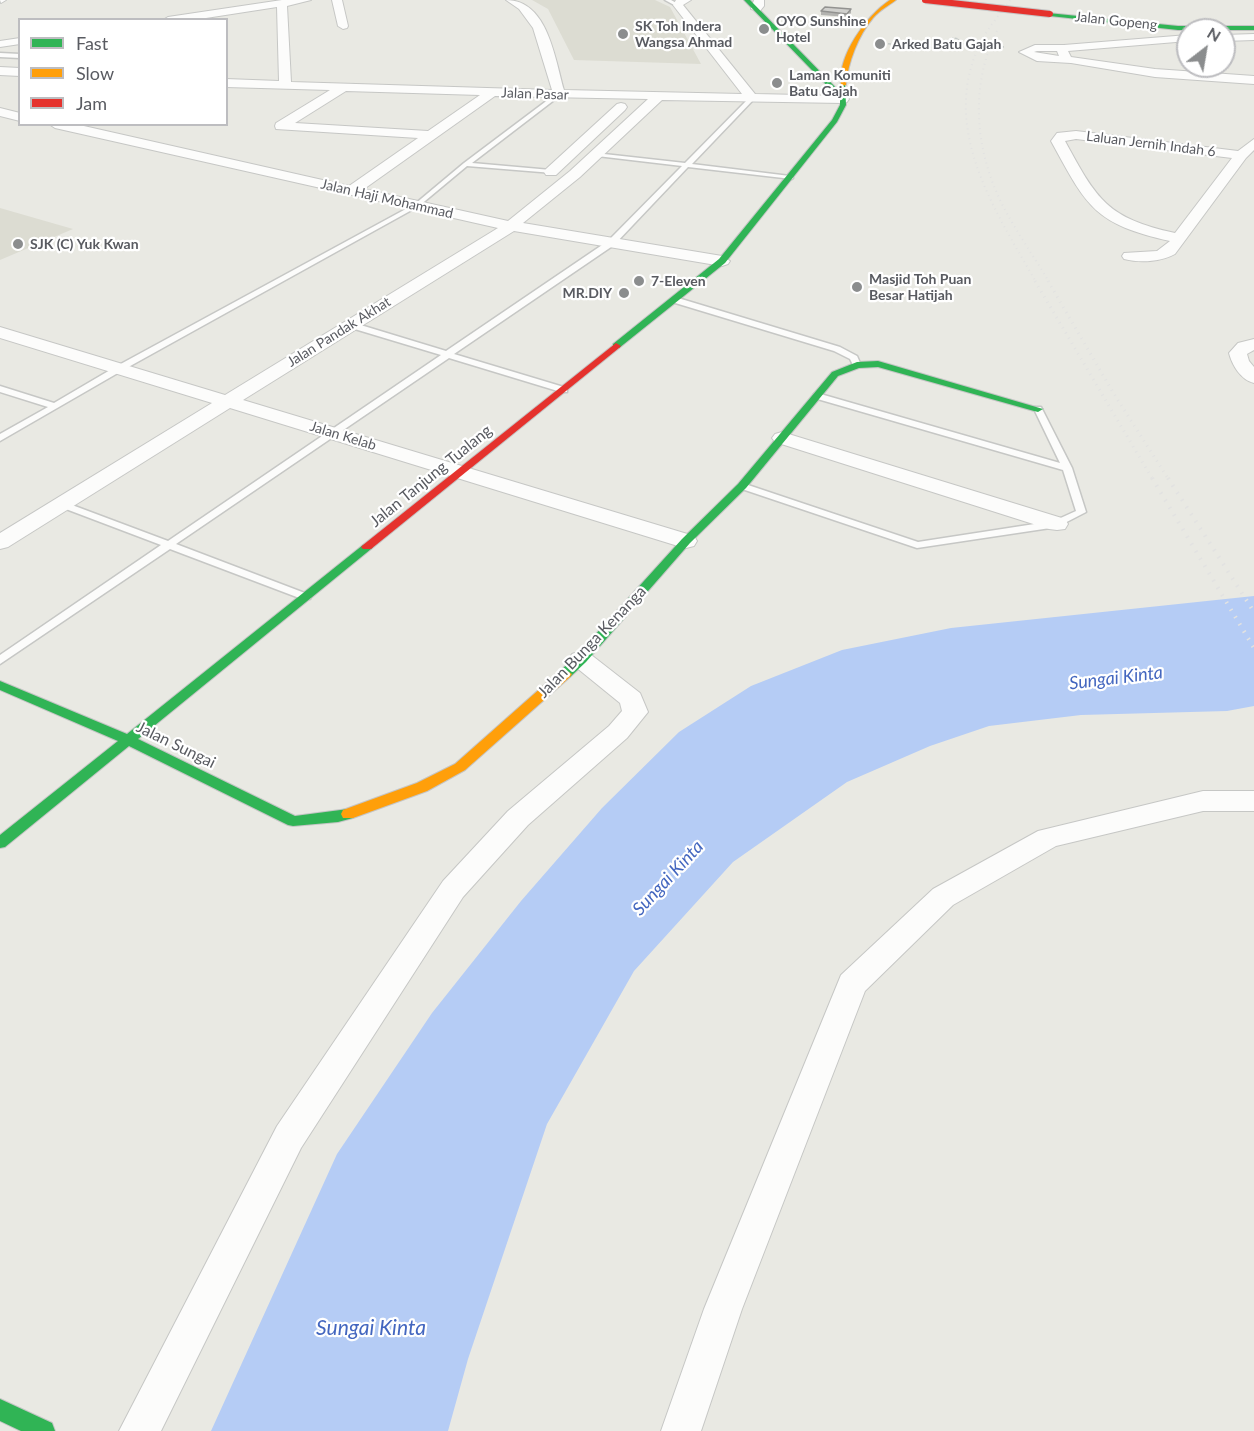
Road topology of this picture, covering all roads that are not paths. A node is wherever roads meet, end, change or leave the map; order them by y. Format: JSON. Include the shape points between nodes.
{"nodes":[{"id":1,"x":306,"y":0,"type":"edge"},
{"id":2,"x":337,"y":0,"type":"edge"},
{"id":3,"x":511,"y":0,"type":"edge"},
{"id":4,"x":892,"y":0,"type":"edge"},
{"id":5,"x":925,"y":0,"type":"edge"},
{"id":6,"x":677,"y":2,"type":"edge"},
{"id":7,"x":282,"y":3,"type":"junction"},
{"id":8,"x":754,"y":3,"type":"edge"},
{"id":9,"x":875,"y":6,"type":"edge"},
{"id":10,"x":183,"y":18,"type":"edge"},
{"id":11,"x":343,"y":26,"type":"dead end"},
{"id":12,"x":1254,"y":28,"type":"edge"},
{"id":13,"x":1254,"y":37,"type":"edge"},
{"id":14,"x":1236,"y":38,"type":"edge"},
{"id":15,"x":1176,"y":39,"type":"edge"},
{"id":16,"x":18,"y":41,"type":"edge"},
{"id":17,"x":0,"y":44,"type":"edge"},
{"id":18,"x":1064,"y":48,"type":"junction"},
{"id":19,"x":0,"y":55,"type":"edge"},
{"id":20,"x":18,"y":56,"type":"edge"},
{"id":21,"x":1071,"y":60,"type":"junction"},
{"id":22,"x":843,"y":68,"type":"junction"},
{"id":23,"x":813,"y":69,"type":"junction"},
{"id":24,"x":0,"y":71,"type":"edge"},
{"id":25,"x":18,"y":72,"type":"edge"},
{"id":26,"x":0,"y":76,"type":"edge"},
{"id":27,"x":18,"y":77,"type":"edge"},
{"id":28,"x":1254,"y":80,"type":"edge"},
{"id":29,"x":228,"y":83,"type":"edge"},
{"id":30,"x":285,"y":85,"type":"junction"},
{"id":31,"x":343,"y":87,"type":"junction"},
{"id":32,"x":491,"y":93,"type":"junction"},
{"id":33,"x":560,"y":94,"type":"junction"},
{"id":34,"x":658,"y":96,"type":"junction"},
{"id":35,"x":752,"y":98,"type":"junction"},
{"id":36,"x":843,"y":99,"type":"junction"},
{"id":37,"x":0,"y":112,"type":"edge"},
{"id":38,"x":639,"y":114,"type":"junction"},
{"id":39,"x":18,"y":116,"type":"edge"},
{"id":40,"x":64,"y":126,"type":"edge"},
{"id":41,"x":433,"y":135,"type":"junction"},
{"id":42,"x":1254,"y":143,"type":"edge"},
{"id":43,"x":597,"y":154,"type":"junction"},
{"id":44,"x":1240,"y":155,"type":"junction"},
{"id":45,"x":466,"y":164,"type":"junction"},
{"id":46,"x":686,"y":165,"type":"junction"},
{"id":47,"x":551,"y":172,"type":"junction"},
{"id":48,"x":575,"y":174,"type":"junction"},
{"id":49,"x":790,"y":178,"type":"junction"},
{"id":50,"x":351,"y":191,"type":"junction"},
{"id":51,"x":417,"y":206,"type":"junction"},
{"id":52,"x":510,"y":226,"type":"junction"},
{"id":53,"x":1179,"y":238,"type":"junction"},
{"id":54,"x":611,"y":243,"type":"junction"},
{"id":55,"x":1130,"y":256,"type":"dead end"},
{"id":56,"x":722,"y":261,"type":"junction"},
{"id":57,"x":675,"y":300,"type":"junction"},
{"id":58,"x":351,"y":325,"type":"junction"},
{"id":59,"x":0,"y":332,"type":"edge"},
{"id":60,"x":1254,"y":344,"type":"edge"},
{"id":61,"x":449,"y":355,"type":"junction"},
{"id":62,"x":857,"y":365,"type":"junction"},
{"id":63,"x":120,"y":368,"type":"junction"},
{"id":64,"x":1254,"y":378,"type":"edge"},
{"id":65,"x":0,"y":389,"type":"edge"},
{"id":66,"x":564,"y":390,"type":"junction"},
{"id":67,"x":818,"y":396,"type":"junction"},
{"id":68,"x":228,"y":401,"type":"junction"},
{"id":69,"x":55,"y":406,"type":"junction"},
{"id":70,"x":1038,"y":409,"type":"joint"},
{"id":71,"x":334,"y":434,"type":"junction"},
{"id":72,"x":0,"y":438,"type":"edge"},
{"id":73,"x":782,"y":438,"type":"junction"},
{"id":74,"x":1067,"y":468,"type":"junction"},
{"id":75,"x":461,"y":472,"type":"junction"},
{"id":76,"x":742,"y":486,"type":"junction"},
{"id":77,"x":61,"y":504,"type":"junction"},
{"id":78,"x":1057,"y":524,"type":"junction"},
{"id":79,"x":686,"y":541,"type":"junction"},
{"id":80,"x":0,"y":542,"type":"edge"},
{"id":81,"x":169,"y":545,"type":"junction"},
{"id":82,"x":306,"y":597,"type":"junction"},
{"id":83,"x":581,"y":659,"type":"junction"},
{"id":84,"x":0,"y":660,"type":"edge"},
{"id":85,"x":0,"y":685,"type":"edge"},
{"id":86,"x":129,"y":740,"type":"junction"},
{"id":87,"x":1254,"y":801,"type":"edge"},
{"id":88,"x":338,"y":817,"type":"joint"},
{"id":89,"x":0,"y":843,"type":"edge"},
{"id":90,"x":0,"y":1410,"type":"edge"},
{"id":91,"x":44,"y":1431,"type":"edge"},
{"id":92,"x":139,"y":1431,"type":"edge"},
{"id":93,"x":681,"y":1431,"type":"edge"}],
"edges":[{"from":1,"to":7,"type":"street"},
{"from":2,"to":11,"type":"street"},
{"from":3,"to":33,"type":"street","via":[[530,12],[538,23]]},
{"from":4,"to":9,"type":"main road"},
{"from":5,"to":12,"type":"main road","name":"Jalan Gopeng","bridge":true,"via":[[1172,27]]},
{"from":6,"to":35,"type":"street"},
{"from":7,"to":10,"type":"street"},
{"from":7,"to":30,"type":"street"},
{"from":8,"to":23,"type":"main road"},
{"from":9,"to":22,"type":"main road"},
{"from":13,"to":14,"type":"street"},
{"from":15,"to":18,"type":"street"},
{"from":16,"to":17,"type":"street"},
{"from":18,"to":21,"type":"street","via":[[1064,55]]},
{"from":18,"to":21,"type":"street","via":[[1025,52],[1037,58]]},
{"from":19,"to":20,"type":"lane"},
{"from":21,"to":28,"type":"street","via":[[1179,76]]},
{"from":22,"to":23,"type":"main road"},
{"from":22,"to":36,"type":"main road"},
{"from":23,"to":36,"type":"main road"},
{"from":24,"to":25,"type":"street"},
{"from":26,"to":27,"type":"street"},
{"from":29,"to":30,"type":"street","name":"Jalan Pasar"},
{"from":30,"to":31,"type":"street","name":"Jalan Pasar"},
{"from":31,"to":32,"type":"street","name":"Jalan Pasar"},
{"from":31,"to":41,"type":"street","via":[[281,126]]},
{"from":32,"to":33,"type":"street","name":"Jalan Pasar"},
{"from":32,"to":41,"type":"street"},
{"from":33,"to":34,"type":"street","name":"Jalan Pasar"},
{"from":33,"to":45,"type":"lane"},
{"from":34,"to":35,"type":"street","name":"Jalan Pasar"},
{"from":34,"to":38,"type":"street","name":"Jalan Pandak Akhat"},
{"from":35,"to":36,"type":"street","name":"Jalan Pasar"},
{"from":35,"to":46,"type":"lane"},
{"from":36,"to":49,"type":"main road","name":"Jalan Tanjung Tualang","via":[[835,121]]},
{"from":37,"to":39,"type":"street"},
{"from":38,"to":43,"type":"street","name":"Jalan Pandak Akhat"},
{"from":38,"to":47,"type":"street","via":[[621,107]]},
{"from":40,"to":50,"type":"street","name":"Jalan Haji Mohammad"},
{"from":41,"to":50,"type":"street"},
{"from":42,"to":44,"type":"street"},
{"from":43,"to":46,"type":"lane"},
{"from":43,"to":48,"type":"street","name":"Jalan Pandak Akhat"},
{"from":44,"to":53,"type":"street"},
{"from":44,"to":53,"type":"street","name":"Laluan Jernih Indah 6","via":[[1076,135],[1062,136],[1058,141],[1099,208],[1117,222],[1140,231]]},
{"from":45,"to":47,"type":"lane"},
{"from":45,"to":51,"type":"lane"},
{"from":46,"to":49,"type":"lane"},
{"from":46,"to":54,"type":"lane"},
{"from":47,"to":48,"type":"street"},
{"from":48,"to":52,"type":"street","name":"Jalan Pandak Akhat"},
{"from":49,"to":56,"type":"main road","name":"Jalan Tanjung Tualang"},
{"from":50,"to":51,"type":"street","name":"Jalan Haji Mohammad"},
{"from":51,"to":52,"type":"street","name":"Jalan Haji Mohammad"},
{"from":51,"to":63,"type":"lane"},
{"from":52,"to":54,"type":"street","name":"Jalan Haji Mohammad"},
{"from":52,"to":58,"type":"street","name":"Jalan Pandak Akhat"},
{"from":53,"to":55,"type":"street","via":[[1170,252],[1163,255]]},
{"from":54,"to":56,"type":"street","name":"Jalan Haji Mohammad"},
{"from":54,"to":61,"type":"lane"},
{"from":56,"to":57,"type":"main road","name":"Jalan Tanjung Tualang"},
{"from":57,"to":62,"type":"lane","via":[[837,349],[854,358]]},
{"from":57,"to":66,"type":"main road","name":"Jalan Tanjung Tualang"},
{"from":58,"to":61,"type":"lane"},
{"from":58,"to":68,"type":"street","name":"Jalan Pandak Akhat"},
{"from":59,"to":63,"type":"street","name":"Jalan Kelab"},
{"from":60,"to":64,"type":"street","via":[[1238,353],[1240,362]]},
{"from":61,"to":66,"type":"lane"},
{"from":61,"to":71,"type":"lane"},
{"from":62,"to":67,"type":"main road","name":"Jalan Bunga Kenanga","via":[[835,374]]},
{"from":62,"to":70,"type":"main road","via":[[878,364]]},
{"from":63,"to":68,"type":"street","name":"Jalan Kelab"},
{"from":63,"to":69,"type":"lane"},
{"from":65,"to":69,"type":"lane"},
{"from":66,"to":75,"type":"main road","name":"Jalan Tanjung Tualang"},
{"from":67,"to":73,"type":"main road","name":"Jalan Bunga Kenanga"},
{"from":67,"to":74,"type":"lane"},
{"from":68,"to":71,"type":"street","name":"Jalan Kelab"},
{"from":68,"to":77,"type":"street","name":"Jalan Pandak Akhat"},
{"from":69,"to":72,"type":"lane"},
{"from":70,"to":74,"type":"lane"},
{"from":71,"to":75,"type":"street","name":"Jalan Kelab"},
{"from":71,"to":81,"type":"lane"},
{"from":73,"to":76,"type":"main road","name":"Jalan Bunga Kenanga"},
{"from":73,"to":78,"type":"street"},
{"from":74,"to":78,"type":"lane","via":[[1081,512]]},
{"from":75,"to":79,"type":"street","name":"Jalan Kelab"},
{"from":75,"to":82,"type":"main road","name":"Jalan Tanjung Tualang"},
{"from":76,"to":78,"type":"lane","via":[[918,545]]},
{"from":76,"to":79,"type":"main road","name":"Jalan Bunga Kenanga"},
{"from":77,"to":80,"type":"street","name":"Jalan Pandak Akhat"},
{"from":77,"to":81,"type":"lane"},
{"from":79,"to":83,"type":"main road","name":"Jalan Bunga Kenanga"},
{"from":81,"to":82,"type":"lane"},
{"from":81,"to":84,"type":"lane"},
{"from":82,"to":86,"type":"main road","name":"Jalan Tanjung Tualang"},
{"from":83,"to":88,"type":"main road","name":"Jalan Bunga Kenanga","via":[[460,767],[422,787]]},
{"from":83,"to":92,"type":"street","via":[[631,699],[635,712],[618,732],[518,818],[453,889],[289,1137]]},
{"from":85,"to":86,"type":"main road","name":"Jalan Sungai"},
{"from":86,"to":88,"type":"main road","name":"Jalan Sungai","via":[[293,821]]},
{"from":86,"to":89,"type":"main road","name":"Jalan Tanjung Tualang"},
{"from":87,"to":93,"type":"street","via":[[1203,801],[1048,838],[943,897],[852,984],[723,1309]]},
{"from":90,"to":91,"type":"main road"}]}
